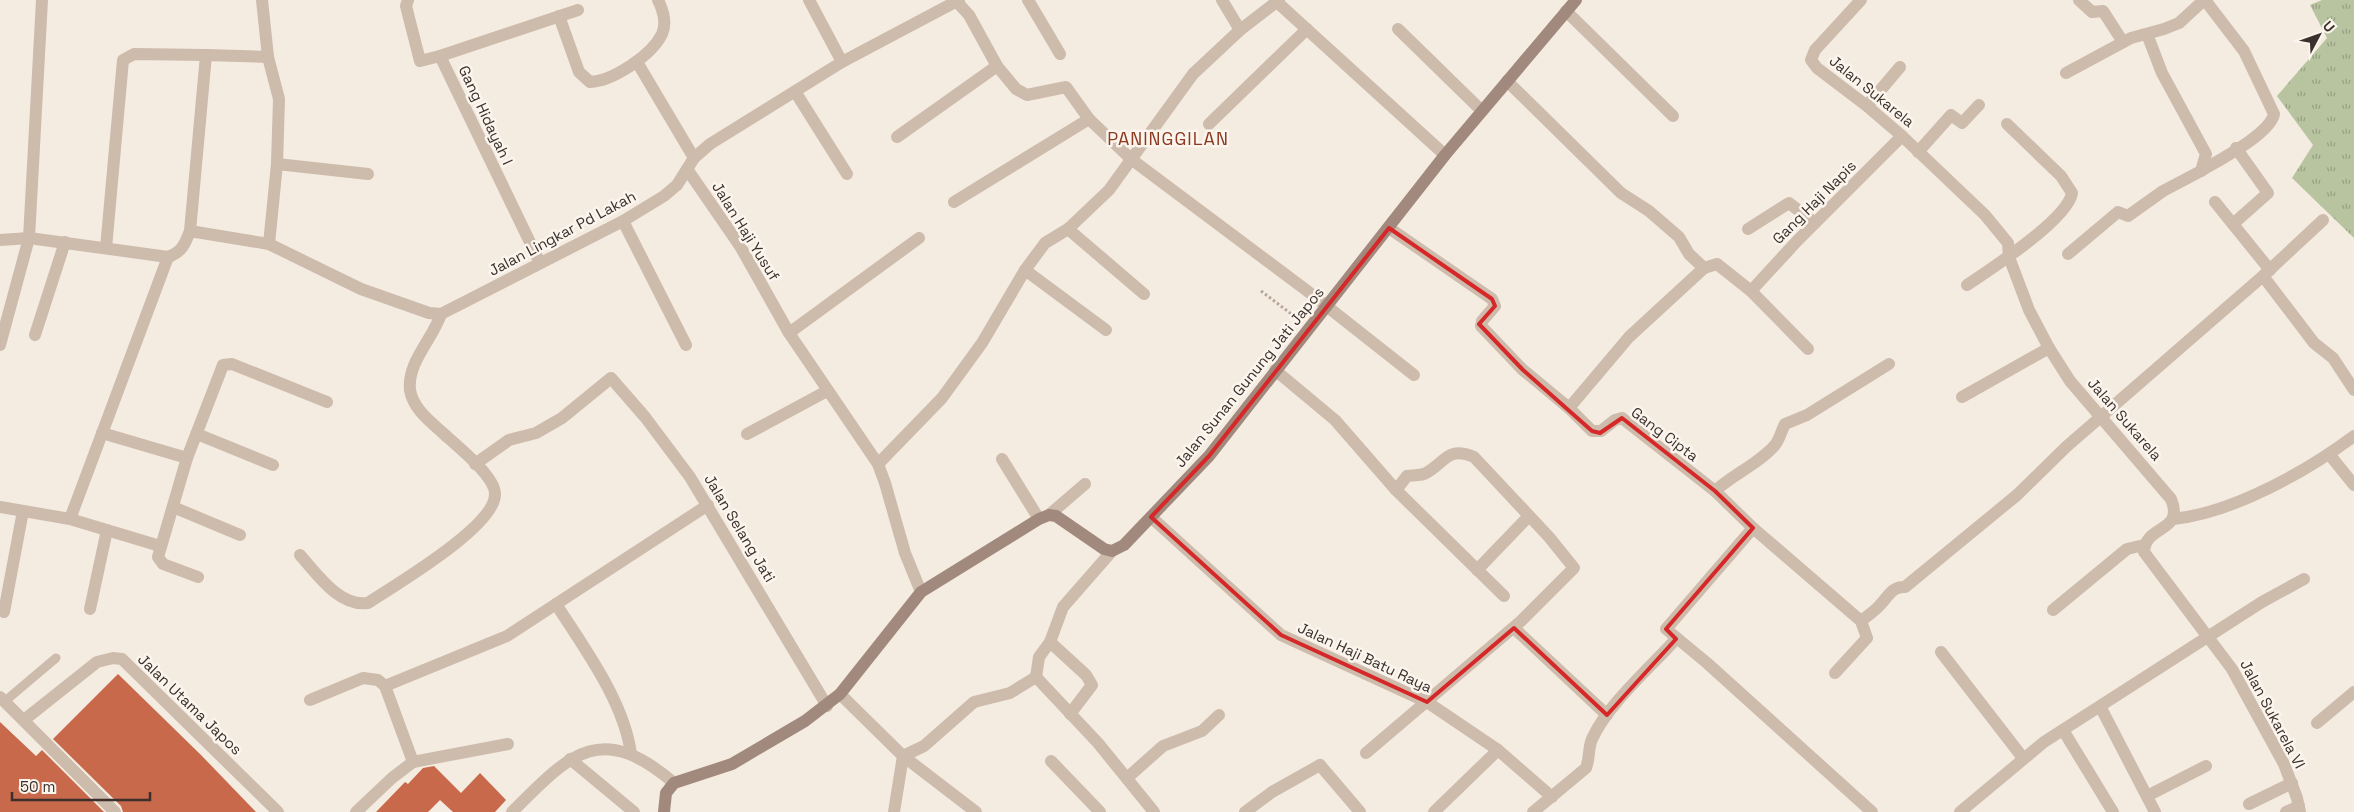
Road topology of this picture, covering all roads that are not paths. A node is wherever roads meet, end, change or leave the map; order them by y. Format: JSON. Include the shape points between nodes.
{"nodes":[{"id":1,"x":42,"y":0,"type":"edge"},
{"id":2,"x":262,"y":0,"type":"edge"},
{"id":3,"x":408,"y":0,"type":"edge"},
{"id":4,"x":658,"y":0,"type":"edge"},
{"id":5,"x":809,"y":0,"type":"edge"},
{"id":6,"x":957,"y":0,"type":"edge"},
{"id":7,"x":1028,"y":0,"type":"edge"},
{"id":8,"x":1222,"y":0,"type":"edge"},
{"id":9,"x":1576,"y":0,"type":"edge"},
{"id":10,"x":1862,"y":0,"type":"edge"},
{"id":11,"x":2079,"y":0,"type":"edge"},
{"id":12,"x":2204,"y":0,"type":"edge"},
{"id":13,"x":1278,"y":1,"type":"edge"},
{"id":14,"x":578,"y":10,"type":"dead end"},
{"id":15,"x":1566,"y":11,"type":"junction"},
{"id":16,"x":559,"y":16,"type":"junction"},
{"id":17,"x":1307,"y":29,"type":"junction"},
{"id":18,"x":1398,"y":29,"type":"dead end"},
{"id":19,"x":1240,"y":30,"type":"junction"},
{"id":20,"x":2146,"y":34,"type":"junction"},
{"id":21,"x":2124,"y":42,"type":"junction"},
{"id":22,"x":1060,"y":54,"type":"dead end"},
{"id":23,"x":206,"y":55,"type":"junction"},
{"id":24,"x":440,"y":56,"type":"junction"},
{"id":25,"x":268,"y":57,"type":"junction"},
{"id":26,"x":637,"y":62,"type":"junction"},
{"id":27,"x":842,"y":62,"type":"junction"},
{"id":28,"x":997,"y":66,"type":"junction"},
{"id":29,"x":1900,"y":67,"type":"dead end"},
{"id":30,"x":2066,"y":73,"type":"dead end"},
{"id":31,"x":1507,"y":81,"type":"junction"},
{"id":32,"x":796,"y":93,"type":"junction"},
{"id":33,"x":1979,"y":105,"type":"dead end"},
{"id":34,"x":1867,"y":106,"type":"junction"},
{"id":35,"x":1482,"y":111,"type":"junction"},
{"id":36,"x":1673,"y":116,"type":"dead end"},
{"id":37,"x":1089,"y":119,"type":"junction"},
{"id":38,"x":1208,"y":124,"type":"dead end"},
{"id":39,"x":2007,"y":124,"type":"dead end"},
{"id":40,"x":1902,"y":136,"type":"junction"},
{"id":41,"x":897,"y":137,"type":"dead end"},
{"id":42,"x":2236,"y":148,"type":"junction"},
{"id":43,"x":1918,"y":152,"type":"junction"},
{"id":44,"x":1445,"y":155,"type":"junction"},
{"id":45,"x":1131,"y":159,"type":"junction"},
{"id":46,"x":691,"y":163,"type":"junction"},
{"id":47,"x":277,"y":164,"type":"junction"},
{"id":48,"x":2201,"y":171,"type":"junction"},
{"id":49,"x":368,"y":174,"type":"dead end"},
{"id":50,"x":846,"y":174,"type":"dead end"},
{"id":51,"x":954,"y":202,"type":"dead end"},
{"id":52,"x":2214,"y":202,"type":"dead end"},
{"id":53,"x":2323,"y":220,"type":"dead end"},
{"id":54,"x":623,"y":221,"type":"junction"},
{"id":55,"x":1815,"y":223,"type":"junction"},
{"id":56,"x":2233,"y":224,"type":"junction"},
{"id":57,"x":1389,"y":228,"type":"junction"},
{"id":58,"x":1748,"y":229,"type":"dead end"},
{"id":59,"x":1068,"y":230,"type":"junction"},
{"id":60,"x":190,"y":231,"type":"junction"},
{"id":61,"x":29,"y":238,"type":"junction"},
{"id":62,"x":919,"y":238,"type":"dead end"},
{"id":63,"x":0,"y":240,"type":"edge"},
{"id":64,"x":65,"y":242,"type":"junction"},
{"id":65,"x":269,"y":244,"type":"junction"},
{"id":66,"x":106,"y":248,"type":"junction"},
{"id":67,"x":2068,"y":254,"type":"dead end"},
{"id":68,"x":168,"y":257,"type":"junction"},
{"id":69,"x":2009,"y":257,"type":"junction"},
{"id":70,"x":540,"y":263,"type":"junction"},
{"id":71,"x":1704,"y":268,"type":"junction"},
{"id":72,"x":1025,"y":270,"type":"junction"},
{"id":73,"x":2266,"y":273,"type":"junction"},
{"id":74,"x":1967,"y":285,"type":"dead end"},
{"id":75,"x":1751,"y":291,"type":"junction"},
{"id":76,"x":1144,"y":294,"type":"dead end"},
{"id":77,"x":1327,"y":307,"type":"junction"},
{"id":78,"x":435,"y":313,"type":"junction"},
{"id":79,"x":1106,"y":330,"type":"dead end"},
{"id":80,"x":789,"y":333,"type":"junction"},
{"id":81,"x":34,"y":335,"type":"dead end"},
{"id":82,"x":0,"y":345,"type":"edge"},
{"id":83,"x":686,"y":346,"type":"dead end"},
{"id":84,"x":1808,"y":348,"type":"dead end"},
{"id":85,"x":2049,"y":348,"type":"junction"},
{"id":86,"x":1889,"y":364,"type":"dead end"},
{"id":87,"x":1275,"y":370,"type":"junction"},
{"id":88,"x":1414,"y":375,"type":"dead end"},
{"id":89,"x":2354,"y":390,"type":"edge"},
{"id":90,"x":827,"y":392,"type":"junction"},
{"id":91,"x":1962,"y":397,"type":"dead end"},
{"id":92,"x":327,"y":402,"type":"dead end"},
{"id":93,"x":1569,"y":408,"type":"junction"},
{"id":94,"x":2101,"y":417,"type":"junction"},
{"id":95,"x":102,"y":433,"type":"junction"},
{"id":96,"x":197,"y":434,"type":"junction"},
{"id":97,"x":747,"y":434,"type":"dead end"},
{"id":98,"x":2354,"y":436,"type":"edge"},
{"id":99,"x":2329,"y":454,"type":"junction"},
{"id":100,"x":186,"y":458,"type":"junction"},
{"id":101,"x":1002,"y":459,"type":"dead end"},
{"id":102,"x":475,"y":464,"type":"junction"},
{"id":103,"x":878,"y":464,"type":"junction"},
{"id":104,"x":273,"y":465,"type":"dead end"},
{"id":105,"x":1085,"y":484,"type":"dead end"},
{"id":106,"x":2354,"y":485,"type":"edge"},
{"id":107,"x":1396,"y":490,"type":"junction"},
{"id":108,"x":1715,"y":491,"type":"junction"},
{"id":109,"x":708,"y":505,"type":"junction"},
{"id":110,"x":0,"y":507,"type":"edge"},
{"id":111,"x":174,"y":507,"type":"junction"},
{"id":112,"x":23,"y":511,"type":"junction"},
{"id":113,"x":1151,"y":516,"type":"junction"},
{"id":114,"x":1529,"y":516,"type":"junction"},
{"id":115,"x":1044,"y":517,"type":"junction"},
{"id":116,"x":70,"y":519,"type":"junction"},
{"id":117,"x":2174,"y":519,"type":"junction"},
{"id":118,"x":1753,"y":528,"type":"junction"},
{"id":119,"x":107,"y":530,"type":"junction"},
{"id":120,"x":240,"y":535,"type":"dead end"},
{"id":121,"x":2144,"y":545,"type":"junction"},
{"id":122,"x":160,"y":546,"type":"junction"},
{"id":123,"x":1112,"y":551,"type":"junction"},
{"id":124,"x":300,"y":555,"type":"dead end"},
{"id":125,"x":1477,"y":570,"type":"junction"},
{"id":126,"x":198,"y":577,"type":"dead end"},
{"id":127,"x":2304,"y":579,"type":"dead end"},
{"id":128,"x":921,"y":592,"type":"junction"},
{"id":129,"x":1504,"y":596,"type":"dead end"},
{"id":130,"x":556,"y":604,"type":"junction"},
{"id":131,"x":90,"y":610,"type":"dead end"},
{"id":132,"x":2053,"y":610,"type":"dead end"},
{"id":133,"x":4,"y":612,"type":"dead end"},
{"id":134,"x":1861,"y":621,"type":"junction"},
{"id":135,"x":1514,"y":628,"type":"junction"},
{"id":136,"x":2207,"y":637,"type":"junction"},
{"id":137,"x":1676,"y":639,"type":"junction"},
{"id":138,"x":1050,"y":642,"type":"junction"},
{"id":139,"x":1940,"y":652,"type":"dead end"},
{"id":140,"x":56,"y":658,"type":"dead end"},
{"id":141,"x":1835,"y":673,"type":"dead end"},
{"id":142,"x":1036,"y":677,"type":"junction"},
{"id":143,"x":385,"y":686,"type":"junction"},
{"id":144,"x":2354,"y":692,"type":"edge"},
{"id":145,"x":840,"y":694,"type":"junction"},
{"id":146,"x":2,"y":699,"type":"edge"},
{"id":147,"x":310,"y":700,"type":"dead end"},
{"id":148,"x":1427,"y":702,"type":"junction"},
{"id":149,"x":827,"y":706,"type":"junction"},
{"id":150,"x":2100,"y":708,"type":"junction"},
{"id":151,"x":1070,"y":714,"type":"junction"},
{"id":152,"x":1219,"y":714,"type":"dead end"},
{"id":153,"x":1607,"y":715,"type":"junction"},
{"id":154,"x":24,"y":720,"type":"junction"},
{"id":155,"x":2317,"y":723,"type":"dead end"},
{"id":156,"x":2063,"y":730,"type":"junction"},
{"id":157,"x":508,"y":744,"type":"dead end"},
{"id":158,"x":1498,"y":750,"type":"junction"},
{"id":159,"x":1366,"y":753,"type":"dead end"},
{"id":160,"x":631,"y":754,"type":"junction"},
{"id":161,"x":904,"y":756,"type":"junction"},
{"id":162,"x":2023,"y":758,"type":"junction"},
{"id":163,"x":570,"y":759,"type":"junction"},
{"id":164,"x":1051,"y":761,"type":"dead end"},
{"id":165,"x":413,"y":762,"type":"junction"},
{"id":166,"x":2206,"y":766,"type":"dead end"},
{"id":167,"x":1127,"y":778,"type":"junction"},
{"id":168,"x":674,"y":783,"type":"junction"},
{"id":169,"x":2292,"y":783,"type":"junction"},
{"id":170,"x":2148,"y":796,"type":"junction"},
{"id":171,"x":1552,"y":797,"type":"junction"},
{"id":172,"x":2249,"y":804,"type":"dead end"},
{"id":173,"x":2300,"y":809,"type":"edge"},
{"id":174,"x":115,"y":812,"type":"edge"},
{"id":175,"x":278,"y":812,"type":"edge"},
{"id":176,"x":356,"y":812,"type":"edge"},
{"id":177,"x":512,"y":812,"type":"edge"},
{"id":178,"x":634,"y":812,"type":"edge"},
{"id":179,"x":664,"y":812,"type":"edge"},
{"id":180,"x":894,"y":812,"type":"edge"},
{"id":181,"x":976,"y":812,"type":"edge"},
{"id":182,"x":1100,"y":812,"type":"edge"},
{"id":183,"x":1154,"y":812,"type":"edge"},
{"id":184,"x":1245,"y":812,"type":"edge"},
{"id":185,"x":1360,"y":812,"type":"edge"},
{"id":186,"x":1434,"y":812,"type":"edge"},
{"id":187,"x":1533,"y":812,"type":"edge"},
{"id":188,"x":1872,"y":812,"type":"edge"},
{"id":189,"x":1960,"y":812,"type":"edge"},
{"id":190,"x":2112,"y":812,"type":"edge"},
{"id":191,"x":2155,"y":812,"type":"edge"},
{"id":192,"x":2286,"y":812,"type":"edge"}],
"edges":[{"from":1,"to":61,"type":"street"},
{"from":2,"to":25,"type":"street"},
{"from":3,"to":24,"type":"street","name":"Gang Hidayah I","via":[[406,6],[420,61]]},
{"from":4,"to":26,"type":"street","via":[[665,22],[663,33]]},
{"from":5,"to":27,"type":"street"},
{"from":6,"to":27,"type":"street"},
{"from":6,"to":28,"type":"street"},
{"from":7,"to":22,"type":"street"},
{"from":8,"to":19,"type":"street"},
{"from":9,"to":15,"type":"street","name":"Jalan Sunan Gunung Jati Japos"},
{"from":10,"to":34,"type":"street","name":"Jalan Sukarela","via":[[1815,50],[1812,60],[1821,71]]},
{"from":11,"to":21,"type":"street","via":[[2092,12],[2103,11]]},
{"from":12,"to":20,"type":"street","via":[[2179,23]]},
{"from":12,"to":42,"type":"street","via":[[2244,51],[2273,108],[2273,119],[2261,132]]},
{"from":13,"to":17,"type":"street"},
{"from":13,"to":19,"type":"street"},
{"from":14,"to":16,"type":"street"},
{"from":15,"to":31,"type":"street","name":"Jalan Sunan Gunung Jati Japos"},
{"from":15,"to":36,"type":"street"},
{"from":16,"to":24,"type":"street"},
{"from":16,"to":26,"type":"street","via":[[579,72],[590,82],[601,81]]},
{"from":17,"to":38,"type":"street"},
{"from":17,"to":44,"type":"street"},
{"from":18,"to":35,"type":"street"},
{"from":19,"to":45,"type":"street","via":[[1193,74]]},
{"from":20,"to":21,"type":"street"},
{"from":20,"to":48,"type":"street","via":[[2162,73],[2206,154]]},
{"from":21,"to":30,"type":"street"},
{"from":23,"to":25,"type":"street"},
{"from":23,"to":60,"type":"street"},
{"from":23,"to":66,"type":"street","via":[[134,54],[123,60]]},
{"from":24,"to":70,"type":"street","name":"Gang Hidayah I"},
{"from":25,"to":47,"type":"street","via":[[278,99]]},
{"from":26,"to":46,"type":"street","name":"Jalan Haji Yusuf"},
{"from":27,"to":32,"type":"street"},
{"from":28,"to":37,"type":"street","via":[[1022,93],[1032,94],[1066,86]]},
{"from":28,"to":41,"type":"street"},
{"from":29,"to":34,"type":"street"},
{"from":31,"to":35,"type":"street","name":"Jalan Sunan Gunung Jati Japos"},
{"from":31,"to":71,"type":"street","via":[[1621,193],[1649,211],[1679,237],[1689,254]]},
{"from":32,"to":46,"type":"street","via":[[710,144]]},
{"from":32,"to":50,"type":"street"},
{"from":33,"to":43,"type":"street","via":[[1962,123],[1951,115]]},
{"from":34,"to":40,"type":"street","name":"Jalan Sukarela"},
{"from":35,"to":44,"type":"street","name":"Jalan Sunan Gunung Jati Japos"},
{"from":37,"to":45,"type":"street"},
{"from":37,"to":51,"type":"street"},
{"from":39,"to":69,"type":"street","via":[[2061,176],[2072,193],[2060,214]]},
{"from":40,"to":43,"type":"street","name":"Jalan Sukarela"},
{"from":40,"to":55,"type":"street","name":"Gang Haji Napis"},
{"from":42,"to":48,"type":"street"},
{"from":42,"to":56,"type":"street","via":[[2268,193]]},
{"from":43,"to":69,"type":"street","name":"Jalan Sukarela","via":[[1985,215],[2008,244]]},
{"from":44,"to":57,"type":"street","name":"Jalan Sunan Gunung Jati Japos"},
{"from":45,"to":59,"type":"street","via":[[1109,190]]},
{"from":45,"to":77,"type":"street"},
{"from":46,"to":54,"type":"street","name":"Jalan Lingkar Pd Lakah","via":[[677,185]]},
{"from":46,"to":80,"type":"street","name":"Jalan Haji Yusuf"},
{"from":47,"to":49,"type":"street"},
{"from":47,"to":65,"type":"street"},
{"from":48,"to":67,"type":"street","via":[[2163,191],[2128,216],[2118,212]]},
{"from":52,"to":56,"type":"street"},
{"from":53,"to":73,"type":"street"},
{"from":54,"to":70,"type":"street","name":"Jalan Lingkar Pd Lakah"},
{"from":54,"to":83,"type":"street"},
{"from":55,"to":58,"type":"street","via":[[1789,203]]},
{"from":55,"to":75,"type":"street","name":"Gang Haji Napis"},
{"from":56,"to":73,"type":"street"},
{"from":57,"to":77,"type":"street","name":"Jalan Sunan Gunung Jati Japos"},
{"from":57,"to":93,"type":"street","name":"Gang Cipta","via":[[1492,300],[1495,306],[1481,326],[1523,370]]},
{"from":59,"to":72,"type":"street","via":[[1045,244]]},
{"from":59,"to":76,"type":"street"},
{"from":60,"to":65,"type":"street"},
{"from":60,"to":68,"type":"street","via":[[184,247]]},
{"from":61,"to":63,"type":"street"},
{"from":61,"to":64,"type":"street"},
{"from":61,"to":82,"type":"street"},
{"from":62,"to":80,"type":"street"},
{"from":64,"to":66,"type":"street"},
{"from":64,"to":81,"type":"street"},
{"from":65,"to":78,"type":"street","via":[[361,289]]},
{"from":66,"to":68,"type":"street"},
{"from":68,"to":95,"type":"street"},
{"from":69,"to":74,"type":"street"},
{"from":69,"to":85,"type":"street","name":"Jalan Sukarela","via":[[2029,310]]},
{"from":70,"to":78,"type":"street","name":"Jalan Lingkar Pd Lakah"},
{"from":71,"to":75,"type":"street","via":[[1717,264]]},
{"from":71,"to":93,"type":"street","via":[[1629,337]]},
{"from":72,"to":79,"type":"street"},
{"from":72,"to":103,"type":"street","via":[[982,343],[942,398]]},
{"from":73,"to":89,"type":"street","via":[[2314,343],[2333,358]]},
{"from":73,"to":94,"type":"street"},
{"from":75,"to":84,"type":"street"},
{"from":77,"to":87,"type":"street","name":"Jalan Sunan Gunung Jati Japos"},
{"from":77,"to":88,"type":"street"},
{"from":78,"to":102,"type":"street","via":[[410,374],[410,391],[421,413]]},
{"from":80,"to":90,"type":"street","name":"Jalan Haji Yusuf"},
{"from":85,"to":91,"type":"street"},
{"from":85,"to":94,"type":"street","name":"Jalan Sukarela"},
{"from":86,"to":108,"type":"street","via":[[1807,415],[1785,424],[1769,451]]},
{"from":87,"to":107,"type":"street","via":[[1335,420]]},
{"from":87,"to":113,"type":"street","name":"Jalan Sunan Gunung Jati Japos","via":[[1208,456]]},
{"from":90,"to":97,"type":"street"},
{"from":90,"to":103,"type":"street","name":"Jalan Haji Yusuf"},
{"from":92,"to":96,"type":"street","via":[[228,364],[219,370]]},
{"from":93,"to":108,"type":"street","name":"Gang Cipta","via":[[1592,431],[1602,431],[1622,418]]},
{"from":94,"to":117,"type":"street","name":"Jalan Sukarela","via":[[2171,499]]},
{"from":94,"to":134,"type":"street","via":[[2016,495],[1905,587],[1898,587],[1884,597],[1881,604]]},
{"from":95,"to":100,"type":"street"},
{"from":95,"to":116,"type":"street"},
{"from":96,"to":100,"type":"street"},
{"from":96,"to":104,"type":"street"},
{"from":98,"to":99,"type":"street"},
{"from":99,"to":106,"type":"street"},
{"from":99,"to":117,"type":"street","via":[[2297,474],[2239,500],[2192,517]]},
{"from":100,"to":111,"type":"street"},
{"from":101,"to":115,"type":"street"},
{"from":102,"to":109,"type":"street","name":"Jalan Selang Jati","via":[[509,440],[536,433],[562,418],[611,378],[645,416]]},
{"from":102,"to":124,"type":"street","via":[[496,493],[494,505],[484,518],[463,539],[368,603],[352,602],[335,592]]},
{"from":103,"to":128,"type":"street","name":"Jalan Haji Yusuf","via":[[905,553]]},
{"from":105,"to":115,"type":"street"},
{"from":107,"to":114,"type":"street","via":[[1407,476],[1425,474],[1451,454],[1461,452],[1474,457]]},
{"from":107,"to":125,"type":"street"},
{"from":108,"to":118,"type":"street","name":"Gang Cipta"},
{"from":109,"to":130,"type":"street"},
{"from":109,"to":149,"type":"street","name":"Jalan Selang Jati"},
{"from":110,"to":112,"type":"street"},
{"from":111,"to":120,"type":"street"},
{"from":111,"to":122,"type":"street"},
{"from":112,"to":116,"type":"street"},
{"from":112,"to":133,"type":"street"},
{"from":113,"to":123,"type":"street","name":"Jalan Sunan Gunung Jati Japos","via":[[1124,546]]},
{"from":113,"to":148,"type":"street","name":"Jalan Haji Batu Raya","via":[[1281,635],[1301,647],[1326,655]]},
{"from":114,"to":125,"type":"street"},
{"from":114,"to":135,"type":"street","via":[[1574,568]]},
{"from":115,"to":123,"type":"street","via":[[1065,521]]},
{"from":115,"to":128,"type":"street"},
{"from":116,"to":119,"type":"street"},
{"from":117,"to":121,"type":"street"},
{"from":118,"to":134,"type":"street","name":"Gang Cipta"},
{"from":118,"to":137,"type":"street","via":[[1666,629]]},
{"from":119,"to":122,"type":"street"},
{"from":119,"to":131,"type":"street"},
{"from":121,"to":132,"type":"street","via":[[2128,550]]},
{"from":121,"to":136,"type":"street","via":[[2147,558]]},
{"from":122,"to":126,"type":"street","via":[[158,557],[163,564]]},
{"from":123,"to":138,"type":"street","via":[[1063,607]]},
{"from":125,"to":129,"type":"street"},
{"from":127,"to":136,"type":"street"},
{"from":128,"to":145,"type":"street"},
{"from":130,"to":143,"type":"street","via":[[507,636]]},
{"from":130,"to":160,"type":"street","via":[[600,673],[629,736]]},
{"from":134,"to":141,"type":"street","via":[[1867,638]]},
{"from":135,"to":148,"type":"street"},
{"from":135,"to":153,"type":"street"},
{"from":136,"to":150,"type":"street"},
{"from":136,"to":169,"type":"street","name":"Jalan Sukarela VI","via":[[2232,669]]},
{"from":137,"to":153,"type":"street"},
{"from":137,"to":188,"type":"street","via":[[1708,663]]},
{"from":138,"to":142,"type":"street","via":[[1038,657]]},
{"from":138,"to":151,"type":"street","via":[[1086,674],[1092,685]]},
{"from":139,"to":162,"type":"street"},
{"from":140,"to":146,"type":"lane"},
{"from":142,"to":151,"type":"street"},
{"from":142,"to":161,"type":"street","via":[[1010,693],[974,702],[924,746]]},
{"from":143,"to":147,"type":"street","via":[[378,680],[363,678]]},
{"from":143,"to":165,"type":"street"},
{"from":144,"to":155,"type":"street"},
{"from":145,"to":149,"type":"street"},
{"from":145,"to":161,"type":"street"},
{"from":146,"to":154,"type":"street"},
{"from":148,"to":158,"type":"street","name":"Jalan Haji Batu Raya"},
{"from":148,"to":159,"type":"street"},
{"from":149,"to":168,"type":"street","via":[[732,764]]},
{"from":150,"to":156,"type":"street"},
{"from":150,"to":170,"type":"street"},
{"from":151,"to":167,"type":"street"},
{"from":152,"to":167,"type":"street","via":[[1202,731],[1163,746]]},
{"from":153,"to":171,"type":"street","via":[[1592,737],[1586,768]]},
{"from":154,"to":174,"type":"street"},
{"from":154,"to":175,"type":"street","name":"Jalan Utama Japos","via":[[97,662],[122,659]]},
{"from":156,"to":162,"type":"street"},
{"from":156,"to":190,"type":"street"},
{"from":157,"to":165,"type":"street"},
{"from":158,"to":171,"type":"street","name":"Jalan Haji Batu Raya"},
{"from":158,"to":186,"type":"street"},
{"from":160,"to":163,"type":"street","via":[[613,748],[594,750]]},
{"from":160,"to":168,"type":"street","via":[[654,766]]},
{"from":161,"to":180,"type":"street"},
{"from":161,"to":181,"type":"street"},
{"from":162,"to":189,"type":"street"},
{"from":163,"to":177,"type":"street","via":[[553,771]]},
{"from":163,"to":178,"type":"street"},
{"from":164,"to":182,"type":"street"},
{"from":165,"to":176,"type":"street"},
{"from":166,"to":170,"type":"street"},
{"from":167,"to":183,"type":"street"},
{"from":168,"to":179,"type":"street","via":[[666,793]]},
{"from":169,"to":172,"type":"street"},
{"from":169,"to":173,"type":"street","name":"Jalan Sukarela VI"},
{"from":170,"to":191,"type":"street"},
{"from":171,"to":187,"type":"street"},
{"from":173,"to":192,"type":"street"},
{"from":184,"to":185,"type":"street","via":[[1272,792],[1320,765]]}]}
